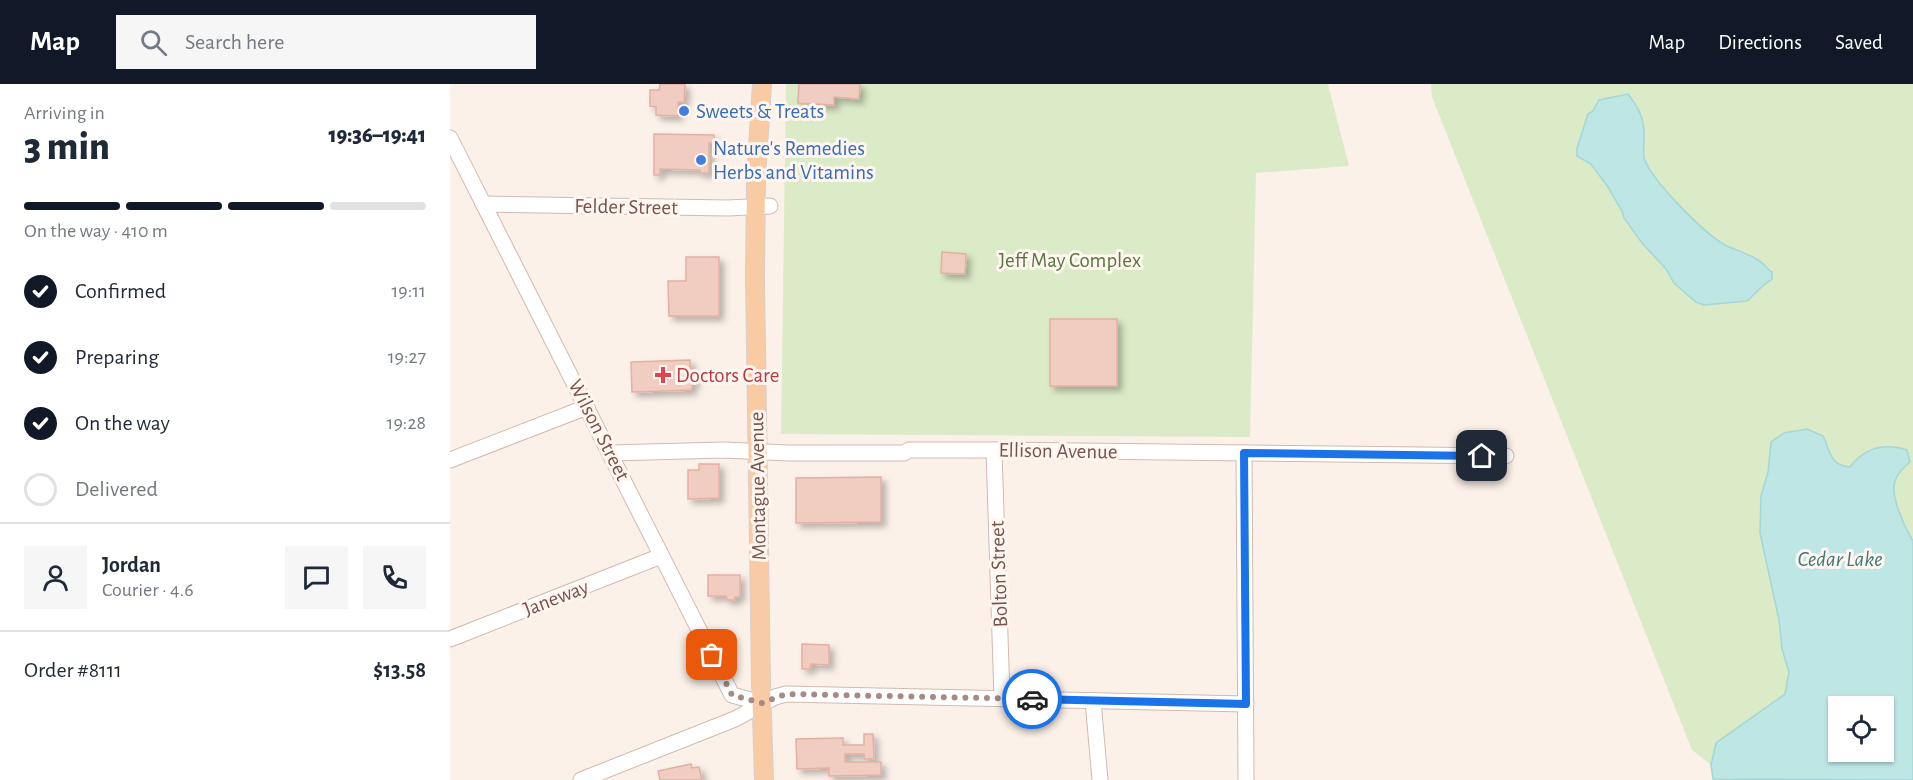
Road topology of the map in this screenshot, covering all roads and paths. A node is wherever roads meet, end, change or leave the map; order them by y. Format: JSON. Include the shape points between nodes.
{"nodes":[{"id":1,"x":762,"y":84,"type":"edge"},
{"id":2,"x":450,"y":138,"type":"edge"},
{"id":3,"x":483,"y":204,"type":"junction"},
{"id":4,"x":763,"y":206,"type":"junction"},
{"id":5,"x":587,"y":407,"type":"junction"},
{"id":6,"x":994,"y":450,"type":"junction"},
{"id":7,"x":757,"y":452,"type":"junction"},
{"id":8,"x":610,"y":453,"type":"junction"},
{"id":9,"x":1244,"y":453,"type":"junction"},
{"id":10,"x":1506,"y":456,"type":"dead end"},
{"id":11,"x":450,"y":460,"type":"edge"},
{"id":12,"x":661,"y":556,"type":"junction"},
{"id":13,"x":450,"y":639,"type":"edge"},
{"id":14,"x":1002,"y":698,"type":"junction"},
{"id":15,"x":1093,"y":701,"type":"junction"},
{"id":16,"x":762,"y":703,"type":"junction"},
{"id":17,"x":1246,"y":704,"type":"junction"},
{"id":18,"x":581,"y":780,"type":"edge"},
{"id":19,"x":764,"y":780,"type":"edge"},
{"id":20,"x":1100,"y":780,"type":"edge"},
{"id":21,"x":1246,"y":780,"type":"edge"}],
"edges":[{"from":1,"to":4,"type":"main road","name":"Montague Avenue"},
{"from":2,"to":3,"type":"street","name":"Wilson Street"},
{"from":3,"to":4,"type":"street","name":"Felder Street"},
{"from":3,"to":5,"type":"street","name":"Wilson Street"},
{"from":4,"to":7,"type":"main road","name":"Montague Avenue"},
{"from":5,"to":8,"type":"street","name":"Wilson Street"},
{"from":5,"to":11,"type":"street"},
{"from":6,"to":7,"type":"street","name":"Ellison Avenue"},
{"from":6,"to":9,"type":"street","name":"Ellison Avenue"},
{"from":6,"to":14,"type":"street","name":"Bolton Street"},
{"from":7,"to":8,"type":"street","name":"Ellison Avenue"},
{"from":7,"to":16,"type":"main road","name":"Montague Avenue"},
{"from":8,"to":12,"type":"street","name":"Wilson Street"},
{"from":9,"to":10,"type":"street","name":"Ellison Avenue"},
{"from":9,"to":17,"type":"street"},
{"from":12,"to":13,"type":"street","name":"Janeway"},
{"from":12,"to":16,"type":"street","name":"Wilson Street","via":[[732,695]]},
{"from":14,"to":15,"type":"street"},
{"from":14,"to":16,"type":"street","via":[[786,694]]},
{"from":15,"to":17,"type":"street"},
{"from":15,"to":20,"type":"street"},
{"from":16,"to":18,"type":"street","via":[[735,719]]},
{"from":16,"to":19,"type":"main road","name":"Montague Avenue"},
{"from":17,"to":21,"type":"street"}]}
